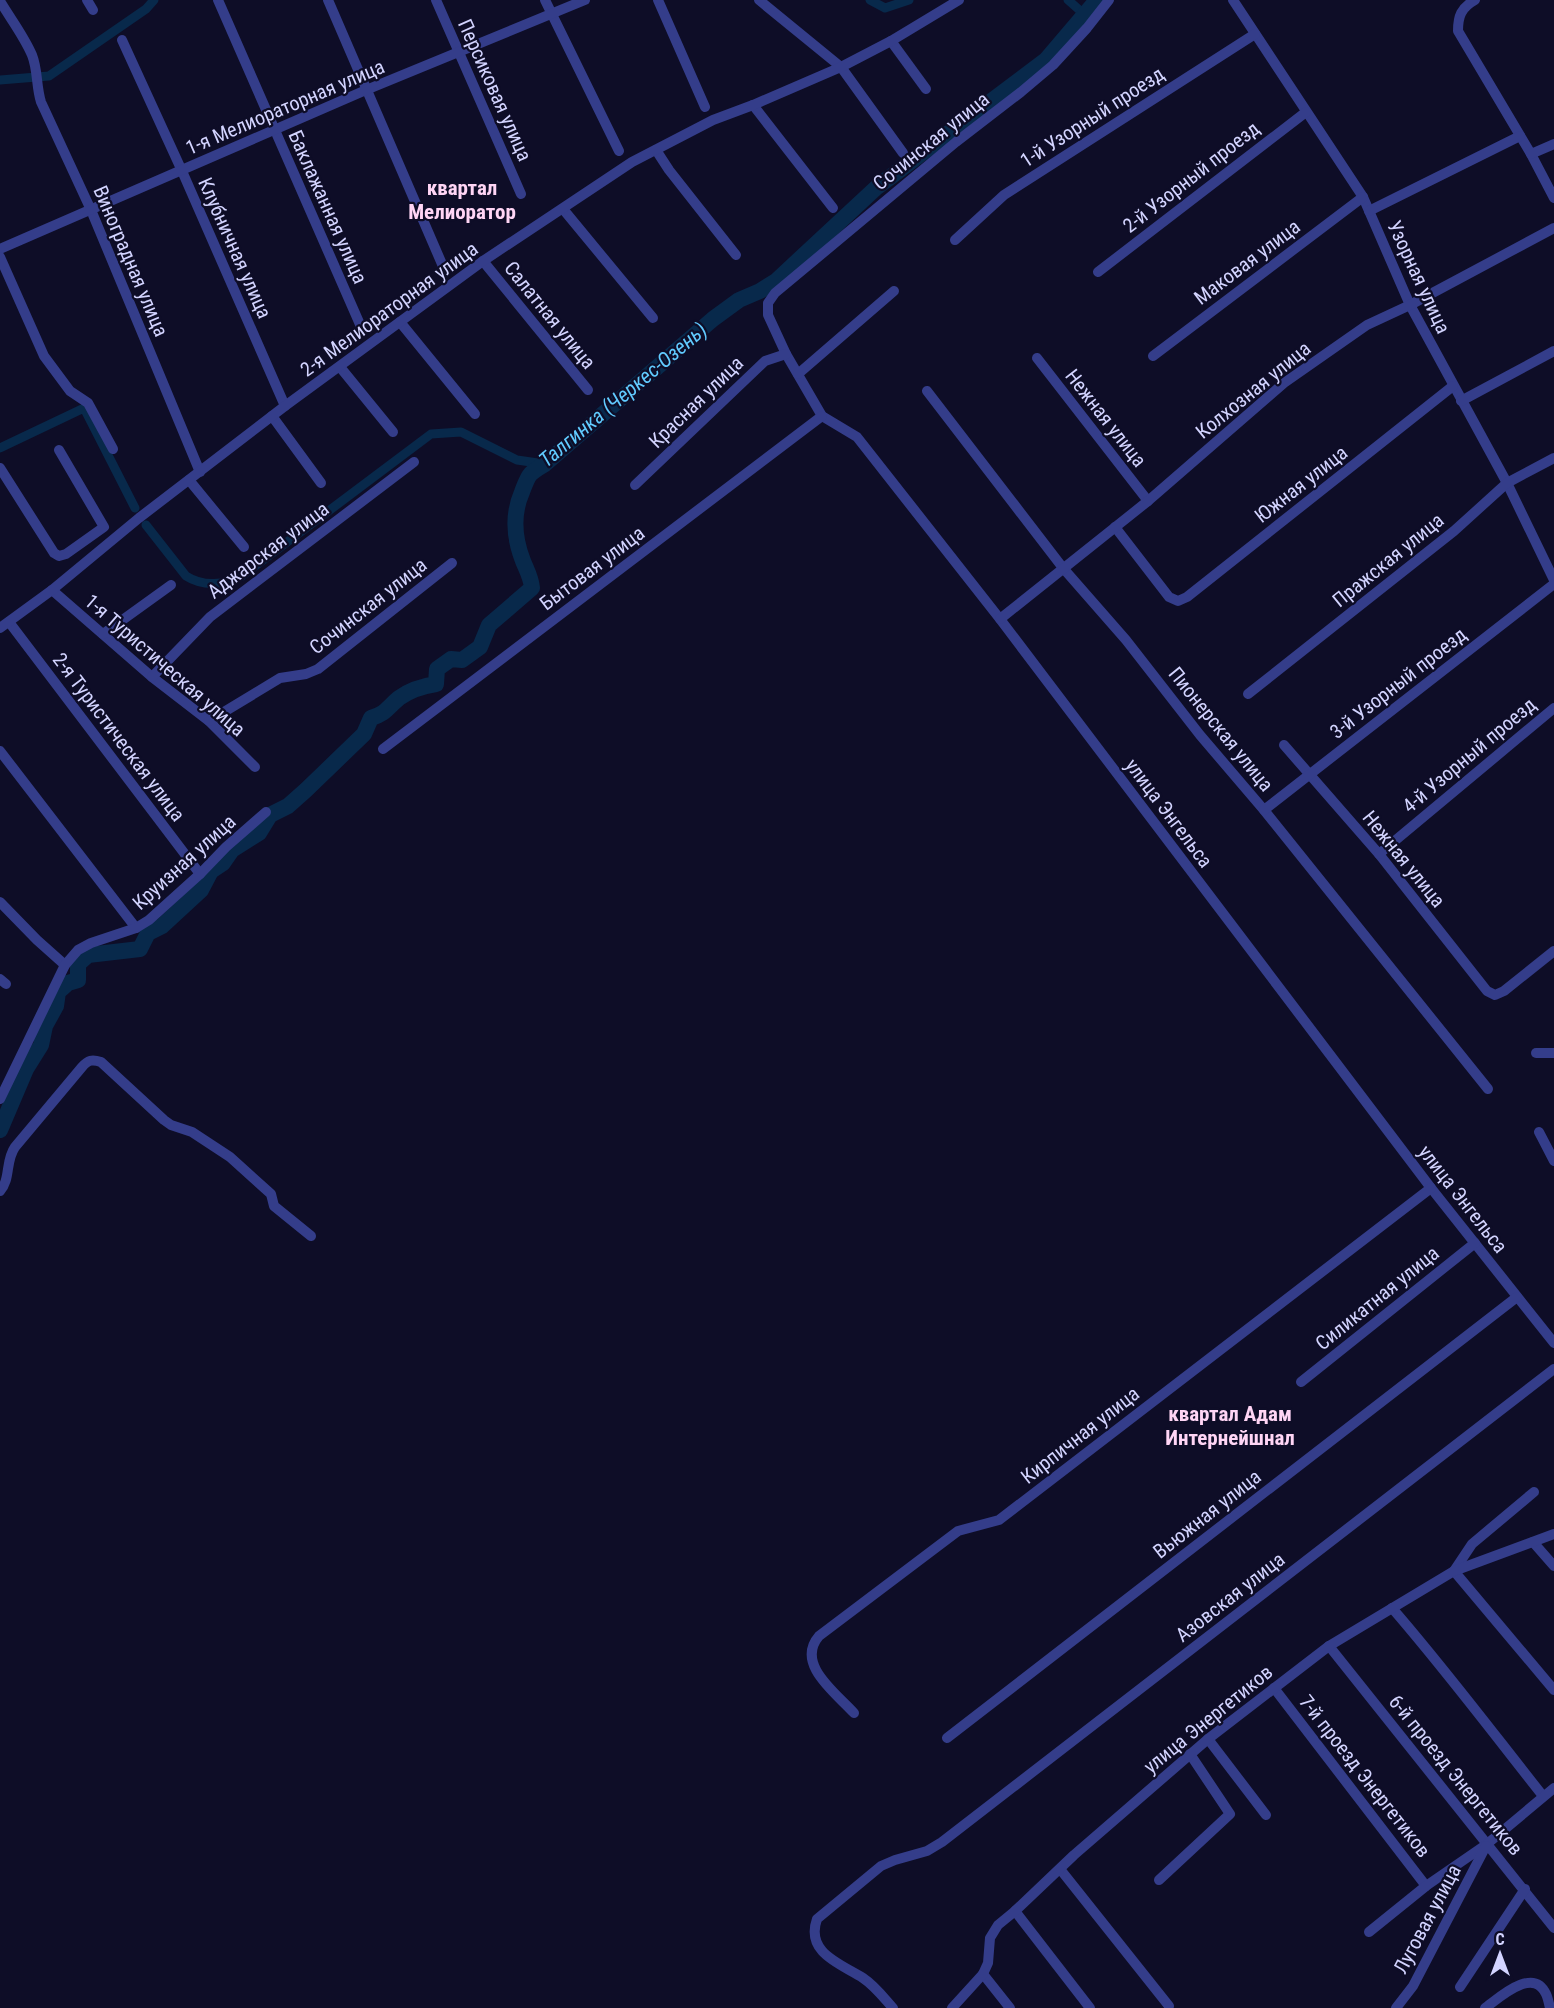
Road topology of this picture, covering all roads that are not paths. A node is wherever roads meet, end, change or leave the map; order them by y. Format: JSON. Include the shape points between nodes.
{"nodes":[{"id":1,"x":218,"y":0,"type":"edge"},
{"id":2,"x":327,"y":0,"type":"edge"},
{"id":3,"x":436,"y":0,"type":"edge"},
{"id":4,"x":545,"y":0,"type":"edge"},
{"id":5,"x":585,"y":0,"type":"edge"},
{"id":6,"x":658,"y":0,"type":"edge"},
{"id":7,"x":759,"y":0,"type":"edge"},
{"id":8,"x":959,"y":0,"type":"edge"},
{"id":9,"x":1109,"y":0,"type":"edge"},
{"id":10,"x":1233,"y":0,"type":"edge"},
{"id":11,"x":1475,"y":0,"type":"edge"},
{"id":12,"x":0,"y":1,"type":"edge"},
{"id":13,"x":551,"y":15,"type":"junction"},
{"id":14,"x":1255,"y":34,"type":"junction"},
{"id":15,"x":122,"y":40,"type":"dead end"},
{"id":16,"x":891,"y":41,"type":"junction"},
{"id":17,"x":459,"y":53,"type":"junction"},
{"id":18,"x":841,"y":67,"type":"junction"},
{"id":19,"x":926,"y":89,"type":"dead end"},
{"id":20,"x":366,"y":90,"type":"junction"},
{"id":21,"x":753,"y":105,"type":"junction"},
{"id":22,"x":705,"y":107,"type":"dead end"},
{"id":23,"x":1306,"y":112,"type":"junction"},
{"id":24,"x":274,"y":130,"type":"junction"},
{"id":25,"x":1520,"y":136,"type":"junction"},
{"id":26,"x":1554,"y":144,"type":"edge"},
{"id":27,"x":656,"y":150,"type":"junction"},
{"id":28,"x":619,"y":151,"type":"dead end"},
{"id":29,"x":903,"y":153,"type":"dead end"},
{"id":30,"x":1531,"y":154,"type":"junction"},
{"id":31,"x":182,"y":171,"type":"junction"},
{"id":32,"x":521,"y":194,"type":"dead end"},
{"id":33,"x":1363,"y":197,"type":"junction"},
{"id":34,"x":1554,"y":198,"type":"edge"},
{"id":35,"x":832,"y":208,"type":"dead end"},
{"id":36,"x":563,"y":209,"type":"junction"},
{"id":37,"x":91,"y":210,"type":"junction"},
{"id":38,"x":1369,"y":211,"type":"junction"},
{"id":39,"x":1554,"y":228,"type":"edge"},
{"id":40,"x":954,"y":240,"type":"dead end"},
{"id":41,"x":0,"y":249,"type":"edge"},
{"id":42,"x":736,"y":255,"type":"dead end"},
{"id":43,"x":0,"y":257,"type":"edge"},
{"id":44,"x":483,"y":261,"type":"junction"},
{"id":45,"x":445,"y":271,"type":"dead end"},
{"id":46,"x":1098,"y":272,"type":"dead end"},
{"id":47,"x":894,"y":291,"type":"dead end"},
{"id":48,"x":768,"y":303,"type":"joint"},
{"id":49,"x":1410,"y":305,"type":"junction"},
{"id":50,"x":653,"y":318,"type":"dead end"},
{"id":51,"x":400,"y":322,"type":"junction"},
{"id":52,"x":362,"y":329,"type":"dead end"},
{"id":53,"x":1554,"y":351,"type":"edge"},
{"id":54,"x":786,"y":354,"type":"junction"},
{"id":55,"x":1153,"y":356,"type":"dead end"},
{"id":56,"x":1037,"y":358,"type":"dead end"},
{"id":57,"x":340,"y":367,"type":"junction"},
{"id":58,"x":798,"y":374,"type":"junction"},
{"id":59,"x":1453,"y":386,"type":"junction"},
{"id":60,"x":588,"y":390,"type":"dead end"},
{"id":61,"x":927,"y":391,"type":"dead end"},
{"id":62,"x":1461,"y":401,"type":"junction"},
{"id":63,"x":285,"y":406,"type":"junction"},
{"id":64,"x":475,"y":414,"type":"dead end"},
{"id":65,"x":272,"y":416,"type":"junction"},
{"id":66,"x":822,"y":416,"type":"junction"},
{"id":67,"x":393,"y":432,"type":"dead end"},
{"id":68,"x":113,"y":449,"type":"dead end"},
{"id":69,"x":59,"y":450,"type":"dead end"},
{"id":70,"x":1554,"y":458,"type":"edge"},
{"id":71,"x":414,"y":462,"type":"dead end"},
{"id":72,"x":0,"y":468,"type":"edge"},
{"id":73,"x":200,"y":472,"type":"junction"},
{"id":74,"x":189,"y":480,"type":"junction"},
{"id":75,"x":321,"y":483,"type":"dead end"},
{"id":76,"x":1506,"y":483,"type":"junction"},
{"id":77,"x":635,"y":485,"type":"dead end"},
{"id":78,"x":1148,"y":501,"type":"junction"},
{"id":79,"x":104,"y":526,"type":"junction"},
{"id":80,"x":1115,"y":527,"type":"junction"},
{"id":81,"x":112,"y":540,"type":"junction"},
{"id":82,"x":244,"y":547,"type":"dead end"},
{"id":83,"x":452,"y":563,"type":"dead end"},
{"id":84,"x":1063,"y":568,"type":"junction"},
{"id":85,"x":1554,"y":582,"type":"edge"},
{"id":86,"x":171,"y":585,"type":"dead end"},
{"id":87,"x":52,"y":590,"type":"junction"},
{"id":88,"x":1000,"y":620,"type":"junction"},
{"id":89,"x":4,"y":625,"type":"edge"},
{"id":90,"x":103,"y":634,"type":"junction"},
{"id":91,"x":152,"y":676,"type":"junction"},
{"id":92,"x":1248,"y":694,"type":"dead end"},
{"id":93,"x":1554,"y":708,"type":"edge"},
{"id":94,"x":209,"y":721,"type":"junction"},
{"id":95,"x":1284,"y":745,"type":"dead end"},
{"id":96,"x":383,"y":749,"type":"dead end"},
{"id":97,"x":0,"y":751,"type":"edge"},
{"id":98,"x":255,"y":767,"type":"dead end"},
{"id":99,"x":1310,"y":775,"type":"junction"},
{"id":100,"x":1264,"y":810,"type":"junction"},
{"id":101,"x":266,"y":812,"type":"dead end"},
{"id":102,"x":1379,"y":854,"type":"junction"},
{"id":103,"x":200,"y":874,"type":"junction"},
{"id":104,"x":0,"y":902,"type":"edge"},
{"id":105,"x":136,"y":927,"type":"junction"},
{"id":106,"x":1554,"y":951,"type":"edge"},
{"id":107,"x":65,"y":965,"type":"junction"},
{"id":108,"x":1536,"y":1053,"type":"dead end"},
{"id":109,"x":1554,"y":1053,"type":"edge"},
{"id":110,"x":1488,"y":1089,"type":"dead end"},
{"id":111,"x":0,"y":1099,"type":"edge"},
{"id":112,"x":1539,"y":1132,"type":"dead end"},
{"id":113,"x":1554,"y":1161,"type":"edge"},
{"id":114,"x":1431,"y":1188,"type":"junction"},
{"id":115,"x":0,"y":1191,"type":"edge"},
{"id":116,"x":311,"y":1236,"type":"dead end"},
{"id":117,"x":1475,"y":1243,"type":"junction"},
{"id":118,"x":1517,"y":1297,"type":"junction"},
{"id":119,"x":1554,"y":1343,"type":"edge"},
{"id":120,"x":1554,"y":1369,"type":"edge"},
{"id":121,"x":1301,"y":1382,"type":"dead end"},
{"id":122,"x":1534,"y":1492,"type":"dead end"},
{"id":123,"x":1554,"y":1534,"type":"edge"},
{"id":124,"x":1533,"y":1542,"type":"junction"},
{"id":125,"x":1554,"y":1566,"type":"edge"},
{"id":126,"x":1454,"y":1571,"type":"junction"},
{"id":127,"x":1392,"y":1608,"type":"junction"},
{"id":128,"x":1329,"y":1646,"type":"junction"},
{"id":129,"x":1274,"y":1688,"type":"junction"},
{"id":130,"x":1554,"y":1690,"type":"edge"},
{"id":131,"x":854,"y":1713,"type":"dead end"},
{"id":132,"x":947,"y":1738,"type":"dead end"},
{"id":133,"x":1208,"y":1739,"type":"junction"},
{"id":134,"x":1190,"y":1754,"type":"junction"},
{"id":135,"x":1554,"y":1788,"type":"edge"},
{"id":136,"x":1543,"y":1796,"type":"junction"},
{"id":137,"x":1266,"y":1815,"type":"dead end"},
{"id":138,"x":1487,"y":1844,"type":"junction"},
{"id":139,"x":1060,"y":1869,"type":"junction"},
{"id":140,"x":1159,"y":1880,"type":"dead end"},
{"id":141,"x":1426,"y":1886,"type":"junction"},
{"id":142,"x":1525,"y":1889,"type":"junction"},
{"id":143,"x":1015,"y":1911,"type":"junction"},
{"id":144,"x":1554,"y":1928,"type":"edge"},
{"id":145,"x":1369,"y":1932,"type":"dead end"},
{"id":146,"x":983,"y":1974,"type":"junction"},
{"id":147,"x":1460,"y":1987,"type":"dead end"},
{"id":148,"x":1169,"y":2006,"type":"dead end"},
{"id":149,"x":893,"y":2008,"type":"edge"},
{"id":150,"x":952,"y":2008,"type":"edge"},
{"id":151,"x":1010,"y":2008,"type":"edge"},
{"id":152,"x":1090,"y":2008,"type":"edge"},
{"id":153,"x":1396,"y":2008,"type":"edge"},
{"id":154,"x":1485,"y":2008,"type":"edge"},
{"id":155,"x":1550,"y":2008,"type":"edge"}],
"edges":[{"from":1,"to":24,"type":"street","name":"Баклажанная улица"},
{"from":2,"to":20,"type":"street"},
{"from":3,"to":17,"type":"street","name":"Персиковая улица"},
{"from":4,"to":13,"type":"street"},
{"from":5,"to":13,"type":"street","name":"1-я Мелиораторная улица"},
{"from":6,"to":22,"type":"street"},
{"from":7,"to":18,"type":"street"},
{"from":8,"to":16,"type":"street","name":"2-я Мелиораторная улица"},
{"from":9,"to":48,"type":"street","name":"Сочинская улица","via":[[1053,65],[775,293]]},
{"from":10,"to":14,"type":"street","name":"Узорная улица"},
{"from":11,"to":25,"type":"street","via":[[1458,16],[1458,31]]},
{"from":12,"to":37,"type":"street","name":"Виноградная улица","via":[[31,53],[37,90]]},
{"from":13,"to":17,"type":"street","name":"1-я Мелиораторная улица"},
{"from":13,"to":28,"type":"street"},
{"from":14,"to":23,"type":"street","name":"Узорная улица"},
{"from":14,"to":40,"type":"street","name":"1-й Узорный проезд","via":[[1004,195]]},
{"from":15,"to":31,"type":"street","name":"Клубничная улица"},
{"from":16,"to":18,"type":"street","name":"2-я Мелиораторная улица"},
{"from":16,"to":19,"type":"street"},
{"from":17,"to":20,"type":"street","name":"1-я Мелиораторная улица"},
{"from":17,"to":32,"type":"street","name":"Персиковая улица"},
{"from":18,"to":21,"type":"street","name":"2-я Мелиораторная улица"},
{"from":18,"to":29,"type":"street"},
{"from":20,"to":24,"type":"street","name":"1-я Мелиораторная улица"},
{"from":20,"to":45,"type":"street"},
{"from":21,"to":27,"type":"street","name":"2-я Мелиораторная улица","via":[[713,120]]},
{"from":21,"to":35,"type":"street"},
{"from":23,"to":33,"type":"street","name":"Узорная улица"},
{"from":23,"to":46,"type":"street","name":"2-й Узорный проезд"},
{"from":24,"to":31,"type":"street","name":"1-я Мелиораторная улица"},
{"from":24,"to":52,"type":"street","name":"Баклажанная улица"},
{"from":25,"to":30,"type":"street"},
{"from":25,"to":38,"type":"street"},
{"from":26,"to":30,"type":"street"},
{"from":27,"to":36,"type":"street","name":"2-я Мелиораторная улица"},
{"from":27,"to":42,"type":"street"},
{"from":30,"to":34,"type":"street"},
{"from":31,"to":37,"type":"street","name":"1-я Мелиораторная улица"},
{"from":31,"to":63,"type":"street","name":"Клубничная улица"},
{"from":33,"to":38,"type":"street","name":"Узорная улица"},
{"from":33,"to":55,"type":"street","name":"Маковая улица"},
{"from":36,"to":44,"type":"street","name":"2-я Мелиораторная улица"},
{"from":36,"to":50,"type":"street"},
{"from":37,"to":41,"type":"street","name":"1-я Мелиораторная улица"},
{"from":37,"to":73,"type":"street","name":"Виноградная улица"},
{"from":38,"to":49,"type":"street","name":"Узорная улица"},
{"from":39,"to":49,"type":"street","name":"Колхозная улица"},
{"from":43,"to":68,"type":"street","via":[[44,356],[70,391],[88,403]]},
{"from":44,"to":51,"type":"street","name":"2-я Мелиораторная улица"},
{"from":44,"to":60,"type":"street","name":"Салатная улица"},
{"from":47,"to":58,"type":"street"},
{"from":48,"to":54,"type":"street","name":"улица Энгельса","via":[[768,315]]},
{"from":49,"to":59,"type":"street","name":"Узорная улица"},
{"from":49,"to":78,"type":"street","name":"Колхозная улица","via":[[1367,326],[1284,383]]},
{"from":51,"to":57,"type":"street","name":"2-я Мелиораторная улица"},
{"from":51,"to":64,"type":"street"},
{"from":53,"to":62,"type":"street"},
{"from":54,"to":58,"type":"street","name":"улица Энгельса"},
{"from":54,"to":77,"type":"street","name":"Красная улица","via":[[765,361]]},
{"from":56,"to":78,"type":"street","name":"Нежная улица"},
{"from":57,"to":63,"type":"street","name":"2-я Мелиораторная улица"},
{"from":57,"to":67,"type":"street"},
{"from":58,"to":66,"type":"street","name":"улица Энгельса"},
{"from":59,"to":62,"type":"street","name":"Узорная улица"},
{"from":59,"to":80,"type":"street","name":"Южная улица","via":[[1178,601],[1169,597]]},
{"from":61,"to":84,"type":"street","name":"Пионерская улица"},
{"from":62,"to":76,"type":"street","name":"Узорная улица"},
{"from":63,"to":65,"type":"street","name":"2-я Мелиораторная улица"},
{"from":65,"to":73,"type":"street","name":"2-я Мелиораторная улица"},
{"from":65,"to":75,"type":"street"},
{"from":66,"to":88,"type":"street","name":"улица Энгельса","via":[[857,437]]},
{"from":66,"to":96,"type":"street","name":"Бытовая улица"},
{"from":69,"to":79,"type":"street"},
{"from":70,"to":76,"type":"street","name":"Пражская улица"},
{"from":71,"to":91,"type":"street","name":"Аджарская улица","via":[[210,617]]},
{"from":72,"to":79,"type":"street","via":[[59,556]]},
{"from":73,"to":74,"type":"street","name":"2-я Мелиораторная улица"},
{"from":74,"to":81,"type":"street","name":"2-я Мелиораторная улица"},
{"from":74,"to":82,"type":"street"},
{"from":76,"to":85,"type":"street","name":"Узорная улица"},
{"from":76,"to":92,"type":"street","name":"Пражская улица","via":[[1454,531]]},
{"from":78,"to":80,"type":"street","name":"Колхозная улица"},
{"from":79,"to":81,"type":"street"},
{"from":80,"to":84,"type":"street","name":"Колхозная улица"},
{"from":81,"to":87,"type":"street","name":"2-я Мелиораторная улица"},
{"from":83,"to":94,"type":"street","name":"Сочинская улица","via":[[318,669],[280,678]]},
{"from":84,"to":88,"type":"street","name":"Колхозная улица"},
{"from":84,"to":100,"type":"street","name":"Пионерская улица"},
{"from":85,"to":99,"type":"street","name":"3-й Узорный проезд"},
{"from":86,"to":90,"type":"street"},
{"from":87,"to":89,"type":"street","name":"2-я Мелиораторная улица"},
{"from":87,"to":90,"type":"street","name":"1-я Туристическая улица"},
{"from":88,"to":114,"type":"street","name":"улица Энгельса"},
{"from":89,"to":103,"type":"street","name":"2-я Туристическая улица"},
{"from":90,"to":91,"type":"street","name":"1-я Туристическая улица"},
{"from":91,"to":94,"type":"street","name":"1-я Туристическая улица"},
{"from":93,"to":102,"type":"street","name":"4-й Узорный проезд"},
{"from":94,"to":98,"type":"street","name":"1-я Туристическая улица"},
{"from":95,"to":99,"type":"street","name":"Нежная улица"},
{"from":97,"to":105,"type":"street"},
{"from":99,"to":100,"type":"street","name":"3-й Узорный проезд"},
{"from":99,"to":102,"type":"street","name":"Нежная улица"},
{"from":100,"to":110,"type":"street","name":"Пионерская улица"},
{"from":101,"to":103,"type":"street","name":"Круизная улица"},
{"from":102,"to":106,"type":"street","name":"Нежная улица","via":[[1487,991],[1495,995],[1504,991]]},
{"from":103,"to":105,"type":"street","name":"Круизная улица"},
{"from":104,"to":107,"type":"street"},
{"from":105,"to":107,"type":"street","name":"Круизная улица","via":[[91,943],[78,950]]},
{"from":107,"to":111,"type":"street","name":"Круизная улица"},
{"from":108,"to":109,"type":"street"},
{"from":112,"to":113,"type":"street"},
{"from":114,"to":117,"type":"street","name":"улица Энгельса"},
{"from":114,"to":131,"type":"street","name":"Кирпичная улица","via":[[999,1520],[958,1531],[819,1636],[810,1654],[814,1666]]},
{"from":115,"to":116,"type":"street","via":[[7,1179],[9,1154],[87,1061],[94,1060],[171,1125],[192,1132],[230,1157],[271,1194],[274,1206]]},
{"from":117,"to":118,"type":"street","name":"улица Энгельса"},
{"from":117,"to":121,"type":"street","name":"Силикатная улица"},
{"from":118,"to":119,"type":"street","name":"улица Энгельса"},
{"from":118,"to":132,"type":"street","name":"Вьюжная улица"},
{"from":120,"to":149,"type":"street","name":"Азовская улица","via":[[942,1842],[881,1866],[817,1919],[813,1931],[828,1958],[865,1979]]},
{"from":122,"to":126,"type":"street","via":[[1472,1544]]},
{"from":123,"to":124,"type":"street","name":"улица Энергетиков"},
{"from":124,"to":125,"type":"street"},
{"from":124,"to":126,"type":"street","name":"улица Энергетиков"},
{"from":126,"to":127,"type":"street","name":"улица Энергетиков"},
{"from":126,"to":130,"type":"street"},
{"from":127,"to":128,"type":"street","name":"улица Энергетиков"},
{"from":127,"to":136,"type":"street"},
{"from":128,"to":129,"type":"street","name":"улица Энергетиков"},
{"from":128,"to":138,"type":"street","name":"6-й проезд Энергетиков"},
{"from":129,"to":133,"type":"street","name":"улица Энергетиков"},
{"from":129,"to":141,"type":"street","name":"7-й проезд Энергетиков"},
{"from":133,"to":134,"type":"street","name":"улица Энергетиков"},
{"from":133,"to":137,"type":"street"},
{"from":134,"to":139,"type":"street","name":"улица Энергетиков"},
{"from":134,"to":140,"type":"street","via":[[1230,1814]]},
{"from":135,"to":136,"type":"street"},
{"from":136,"to":138,"type":"street"},
{"from":138,"to":141,"type":"street"},
{"from":138,"to":142,"type":"street","name":"6-й проезд Энергетиков"},
{"from":138,"to":153,"type":"street","name":"Луговая улица","via":[[1413,1986]]},
{"from":139,"to":143,"type":"street","name":"улица Энергетиков"},
{"from":139,"to":148,"type":"street"},
{"from":141,"to":145,"type":"street"},
{"from":142,"to":144,"type":"street","name":"6-й проезд Энергетиков"},
{"from":142,"to":147,"type":"street"},
{"from":143,"to":146,"type":"street","name":"улица Энергетиков","via":[[990,1938]]},
{"from":143,"to":152,"type":"street"},
{"from":146,"to":150,"type":"street","name":"улица Энергетиков"},
{"from":146,"to":151,"type":"street"},
{"from":154,"to":155,"type":"street","via":[[1511,1989],[1531,1983],[1546,1993]]}]}
